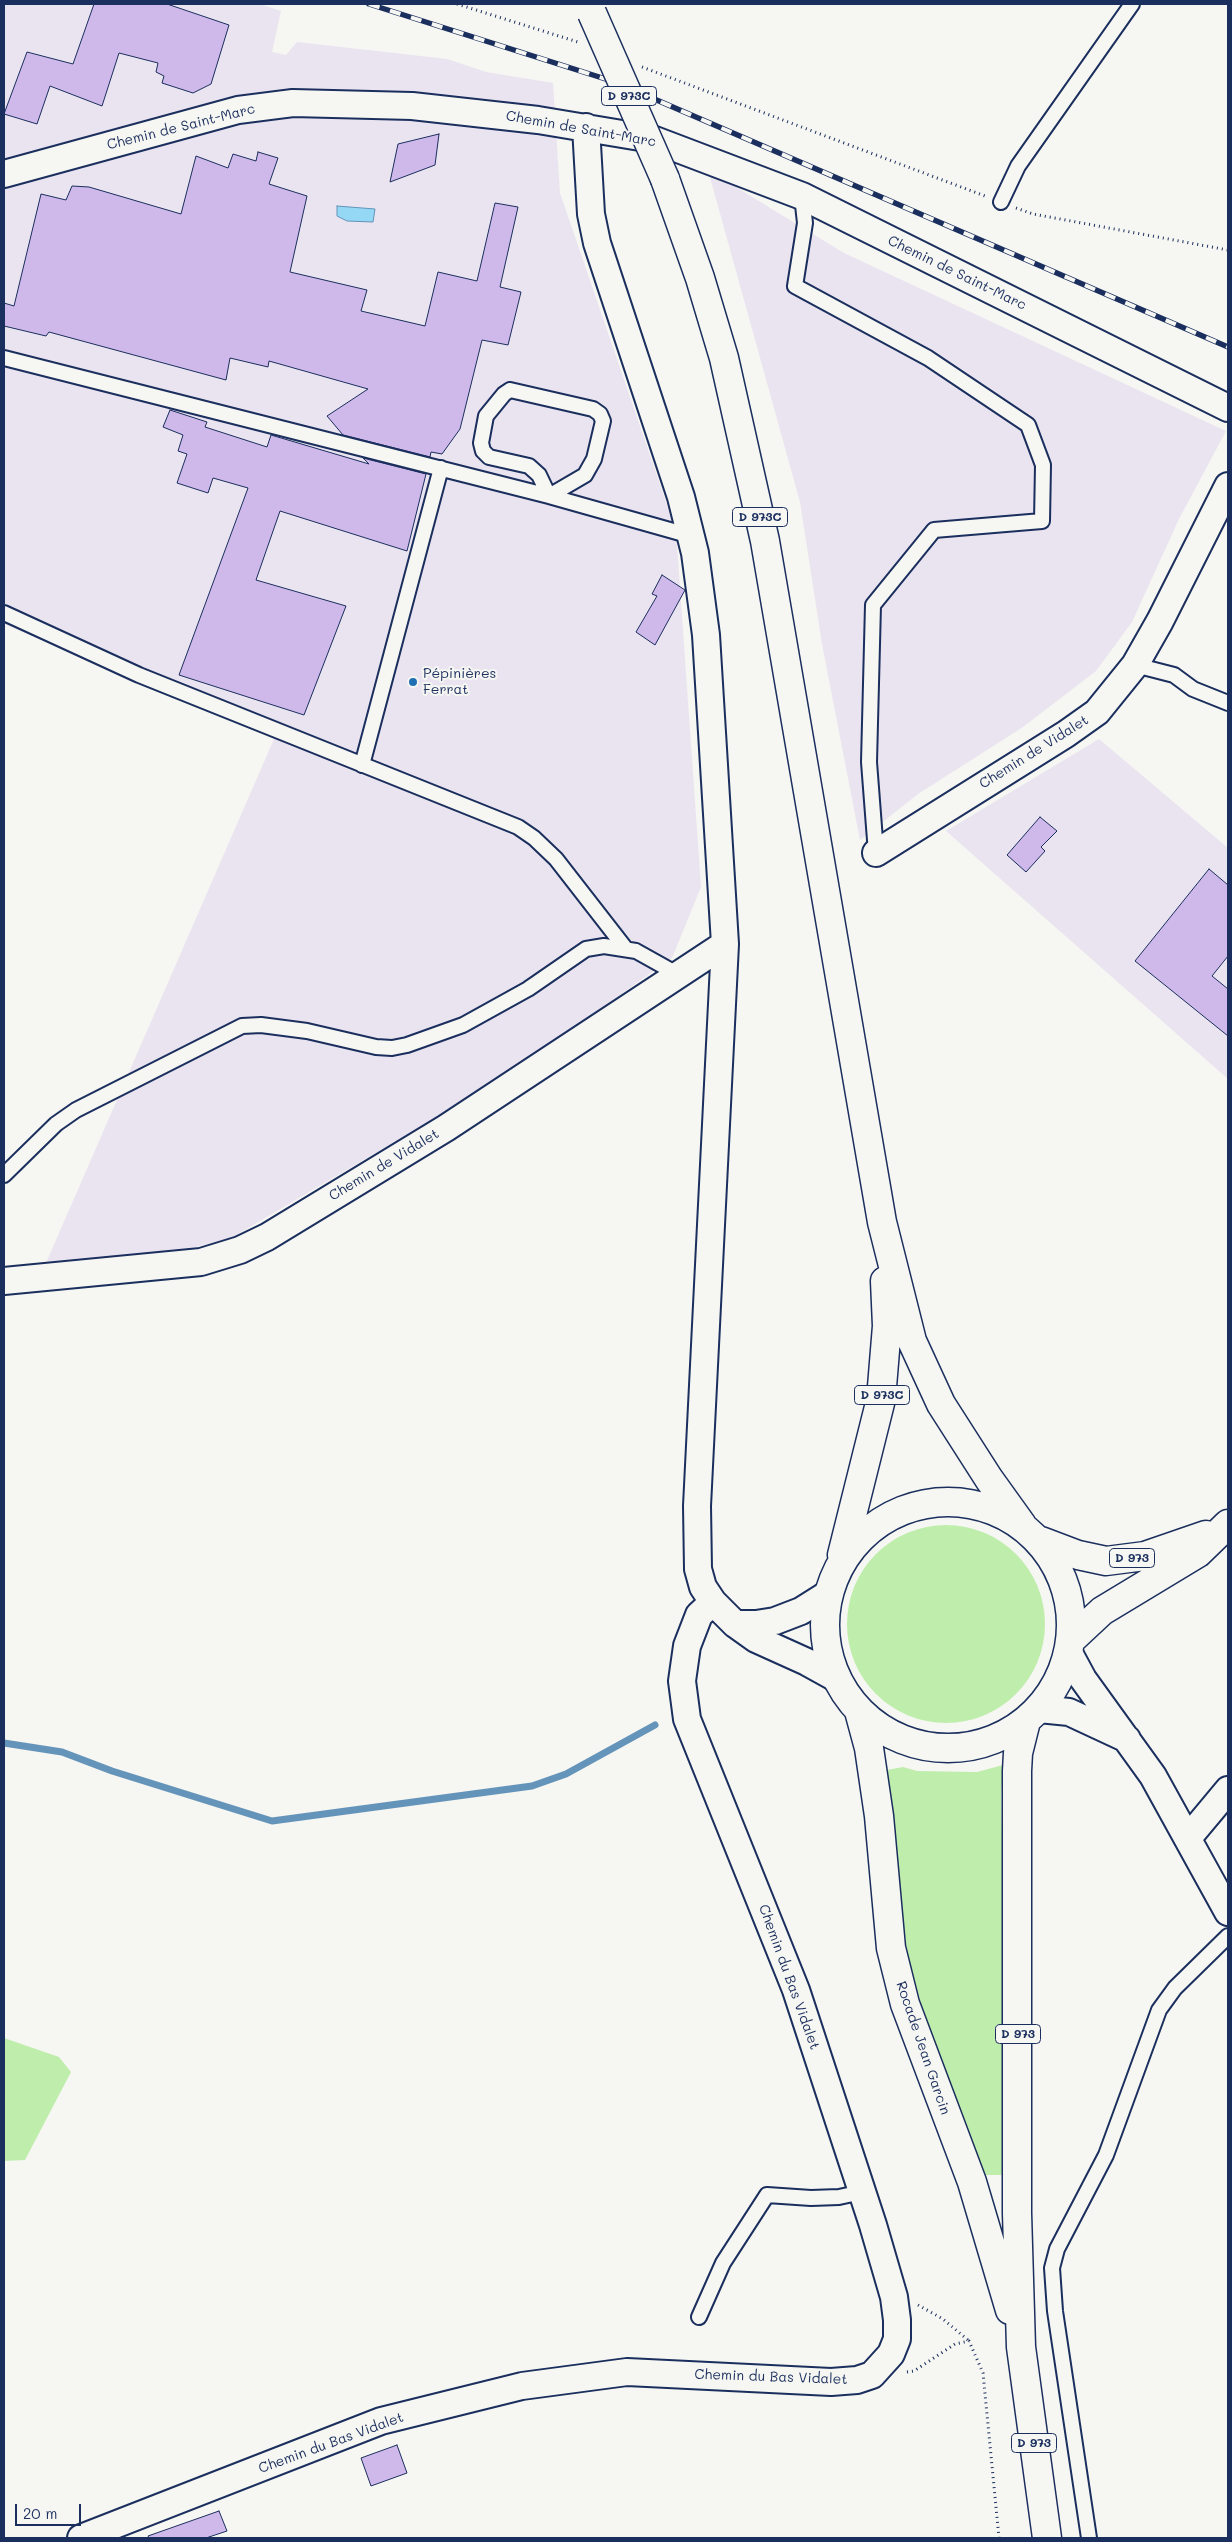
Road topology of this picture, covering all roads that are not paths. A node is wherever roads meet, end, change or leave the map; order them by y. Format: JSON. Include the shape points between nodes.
{"nodes":[{"id":1,"x":1132,"y":4,"type":"edge"},
{"id":2,"x":590,"y":8,"type":"edge"},
{"id":3,"x":586,"y":127,"type":"junction"},
{"id":4,"x":4,"y":174,"type":"edge"},
{"id":5,"x":802,"y":196,"type":"junction"},
{"id":6,"x":1000,"y":202,"type":"road end"},
{"id":7,"x":4,"y":358,"type":"edge"},
{"id":8,"x":1228,"y":408,"type":"edge"},
{"id":9,"x":441,"y":468,"type":"junction"},
{"id":10,"x":1228,"y":486,"type":"edge"},
{"id":11,"x":549,"y":496,"type":"junction"},
{"id":12,"x":691,"y":536,"type":"junction"},
{"id":13,"x":4,"y":613,"type":"edge"},
{"id":14,"x":1135,"y":665,"type":"junction"},
{"id":15,"x":1228,"y":703,"type":"edge"},
{"id":16,"x":362,"y":765,"type":"junction"},
{"id":17,"x":876,"y":852,"type":"joint"},
{"id":18,"x":725,"y":944,"type":"junction"},
{"id":19,"x":626,"y":949,"type":"junction"},
{"id":20,"x":680,"y":975,"type":"junction"},
{"id":21,"x":4,"y":1175,"type":"edge"},
{"id":22,"x":882,"y":1222,"type":"junction"},
{"id":23,"x":4,"y":1282,"type":"edge"},
{"id":24,"x":1225,"y":1527,"type":"edge"},
{"id":25,"x":1032,"y":1533,"type":"junction"},
{"id":26,"x":840,"y":1563,"type":"junction"},
{"id":27,"x":828,"y":1594,"type":"junction"},
{"id":28,"x":713,"y":1602,"type":"junction"},
{"id":29,"x":735,"y":1624,"type":"junction"},
{"id":30,"x":1071,"y":1646,"type":"junction"},
{"id":31,"x":836,"y":1678,"type":"junction"},
{"id":32,"x":859,"y":1711,"type":"junction"},
{"id":33,"x":1033,"y":1715,"type":"junction"},
{"id":34,"x":1129,"y":1740,"type":"junction"},
{"id":35,"x":1228,"y":1790,"type":"edge"},
{"id":36,"x":1188,"y":1838,"type":"junction"},
{"id":37,"x":1228,"y":1912,"type":"edge"},
{"id":38,"x":1228,"y":1936,"type":"edge"},
{"id":39,"x":862,"y":2192,"type":"junction"},
{"id":40,"x":699,"y":2317,"type":"dead end"},
{"id":41,"x":1022,"y":2347,"type":"junction"},
{"id":42,"x":81,"y":2538,"type":"edge"},
{"id":43,"x":1047,"y":2538,"type":"edge"},
{"id":44,"x":1089,"y":2538,"type":"edge"}],
"edges":[{"from":1,"to":6,"type":"lane","via":[[1018,166]]},
{"from":2,"to":22,"type":"main road","number":"D 973C","bridge":true,"via":[[665,179],[724,358],[763,531]]},
{"from":3,"to":4,"type":"street","name":"Chemin de Saint-Marc","via":[[412,106],[293,103],[238,110]]},
{"from":3,"to":5,"type":"street","name":"Chemin de Saint-Marc","via":[[652,139]]},
{"from":3,"to":12,"type":"street","via":[[590,214],[597,243]]},
{"from":5,"to":8,"type":"street","name":"Chemin de Saint-Marc"},
{"from":5,"to":17,"type":"lane","via":[[804,223],[795,286],[928,358],[1028,425],[1043,465],[1042,522],[934,530],[873,605],[869,762]]},
{"from":7,"to":9,"type":"lane"},
{"from":9,"to":11,"type":"lane"},
{"from":9,"to":16,"type":"lane"},
{"from":10,"to":14,"type":"street","name":"Chemin de Vidalet"},
{"from":11,"to":11,"type":"lane","via":[[590,470],[603,421],[593,409],[510,390],[486,416],[481,443],[483,451],[489,456],[529,466],[539,475]]},
{"from":11,"to":12,"type":"lane"},
{"from":12,"to":18,"type":"street","via":[[706,635]]},
{"from":13,"to":16,"type":"lane","via":[[139,675]]},
{"from":14,"to":15,"type":"lane","via":[[1174,675],[1193,689]]},
{"from":14,"to":17,"type":"street","name":"Chemin de Vidalet","via":[[1097,712]]},
{"from":16,"to":19,"type":"lane","via":[[518,827],[534,838],[556,859]]},
{"from":18,"to":20,"type":"street","name":"Chemin de Vidalet"},
{"from":18,"to":28,"type":"street","via":[[697,1524],[698,1568],[703,1587]]},
{"from":19,"to":20,"type":"lane","via":[[636,951]]},
{"from":19,"to":21,"type":"lane","via":[[604,946],[586,949],[528,989],[463,1024],[407,1045],[376,1047],[308,1031],[261,1024],[242,1026],[76,1110],[56,1124]]},
{"from":20,"to":23,"type":"street","name":"Chemin de Vidalet","via":[[446,1128],[267,1237],[240,1250],[186,1264]]},
{"from":22,"to":25,"type":"main road","number":"D 973C","via":[[912,1341],[941,1404],[989,1479]]},
{"from":22,"to":26,"type":"main road","number":"D 973C","via":[[887,1326],[881,1400]]},
{"from":24,"to":25,"type":"main road","number":"D 973","via":[[1145,1556],[1106,1561],[1078,1555]]},
{"from":24,"to":30,"type":"main road","number":"D 973","via":[[1198,1553],[1102,1611]]},
{"from":25,"to":26,"type":"main road","via":[[985,1506],[943,1501],[902,1509],[867,1531]]},
{"from":25,"to":30,"type":"main road","via":[[1056,1563],[1067,1587],[1072,1612]]},
{"from":26,"to":27,"type":"main road"},
{"from":27,"to":29,"type":"street","via":[[801,1611],[775,1620]]},
{"from":27,"to":31,"type":"main road","via":[[824,1622],[827,1651]]},
{"from":28,"to":29,"type":"street"},
{"from":28,"to":39,"type":"street","name":"Chemin du Bas Vidalet","via":[[699,1615],[688,1646],[682,1681],[687,1719],[796,1990]]},
{"from":29,"to":31,"type":"street","via":[[756,1639]]},
{"from":30,"to":33,"type":"main road","via":[[1058,1683]]},
{"from":30,"to":34,"type":"street","via":[[1083,1679]]},
{"from":31,"to":32,"type":"main road"},
{"from":32,"to":33,"type":"main road","via":[[888,1733],[923,1746],[959,1748],[995,1739]]},
{"from":32,"to":41,"type":"main road","name":"Rocade Jean Garcin","number":"D 973","via":[[869,1748],[879,1816],[891,1948],[905,2004],[972,2182]]},
{"from":33,"to":34,"type":"street","via":[[1069,1712]]},
{"from":33,"to":41,"type":"main road","name":"Rocade Jean Garcin","number":"D 973","via":[[1018,1753],[1017,1772],[1017,2213]]},
{"from":34,"to":36,"type":"street","via":[[1154,1776]]},
{"from":35,"to":36,"type":"street"},
{"from":36,"to":37,"type":"street"},
{"from":38,"to":44,"type":"lane","via":[[1175,1988],[1159,2010],[1106,2155],[1057,2249],[1052,2268]]},
{"from":39,"to":40,"type":"lane","via":[[811,2198],[767,2195],[723,2263]]},
{"from":39,"to":42,"type":"street","name":"Chemin du Bas Vidalet","via":[[892,2290],[897,2320],[897,2340],[891,2354],[872,2374],[857,2380],[831,2382],[628,2372],[522,2386],[381,2421]]},
{"from":41,"to":43,"type":"main road","name":"Rocade Jean Garcin","number":"D 973"}]}
